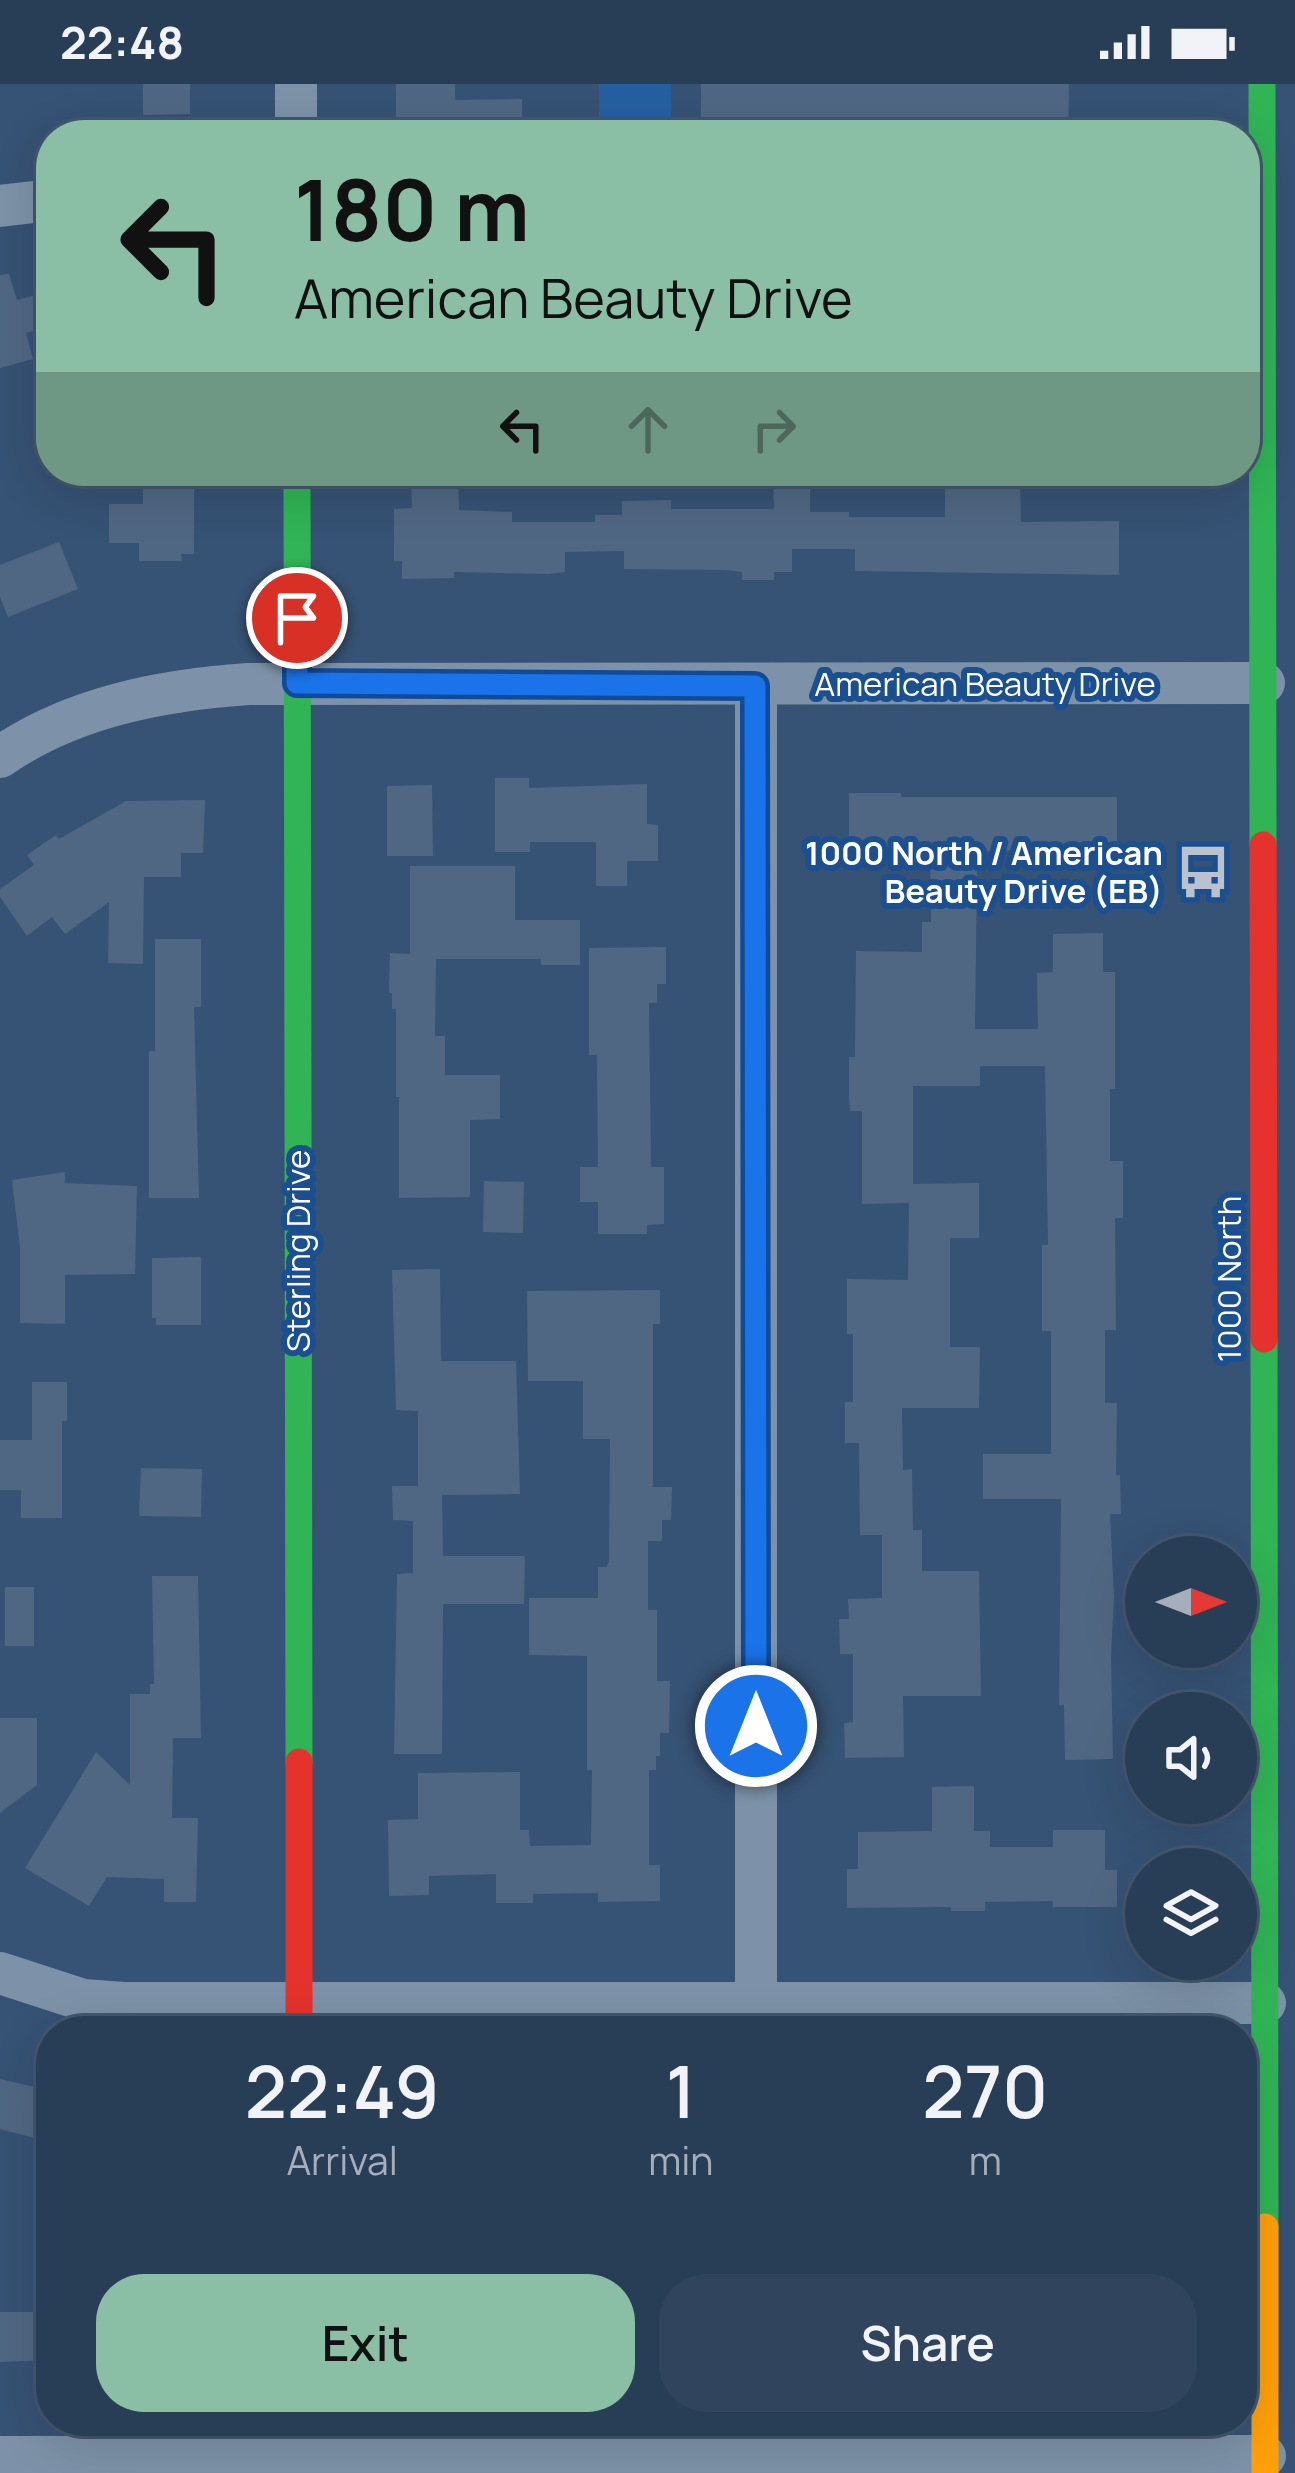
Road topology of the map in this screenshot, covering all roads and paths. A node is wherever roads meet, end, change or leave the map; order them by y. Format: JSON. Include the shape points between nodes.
{"nodes":[{"id":1,"x":296,"y":84,"type":"edge"},
{"id":2,"x":1262,"y":84,"type":"edge"},
{"id":3,"x":296,"y":120,"type":"edge"},
{"id":4,"x":1279,"y":137,"type":"edge"},
{"id":5,"x":36,"y":202,"type":"edge"},
{"id":6,"x":0,"y":206,"type":"edge"},
{"id":7,"x":297,"y":486,"type":"edge"},
{"id":8,"x":1280,"y":610,"type":"edge"},
{"id":9,"x":297,"y":683,"type":"junction"},
{"id":10,"x":1264,"y":683,"type":"junction"},
{"id":11,"x":755,"y":686,"type":"junction"},
{"id":12,"x":0,"y":757,"type":"edge"},
{"id":13,"x":1280,"y":1558,"type":"edge"},
{"id":14,"x":0,"y":1973,"type":"edge"},
{"id":15,"x":755,"y":2003,"type":"junction"},
{"id":16,"x":1265,"y":2003,"type":"junction"},
{"id":17,"x":286,"y":2016,"type":"edge"},
{"id":18,"x":299,"y":2016,"type":"edge"},
{"id":19,"x":332,"y":2016,"type":"edge"},
{"id":20,"x":1280,"y":2143,"type":"edge"},
{"id":21,"x":299,"y":2439,"type":"edge"},
{"id":22,"x":0,"y":2457,"type":"edge"},
{"id":23,"x":1265,"y":2464,"type":"edge"}],
"edges":[{"from":1,"to":3,"type":"street"},
{"from":2,"to":4,"type":"street","name":"1000 North"},
{"from":4,"to":8,"type":"street","name":"1000 North"},
{"from":5,"to":6,"type":"street"},
{"from":7,"to":9,"type":"street","name":"Sterling Drive"},
{"from":8,"to":10,"type":"street","name":"1000 North"},
{"from":9,"to":11,"type":"street","name":"American Beauty Drive"},
{"from":9,"to":12,"type":"street","name":"American Beauty Drive","via":[[148,697],[56,727]]},
{"from":9,"to":18,"type":"street","name":"Sterling Drive"},
{"from":10,"to":11,"type":"street","name":"American Beauty Drive"},
{"from":10,"to":13,"type":"street","name":"1000 North"},
{"from":11,"to":15,"type":"street"},
{"from":13,"to":16,"type":"street","name":"1000 North"},
{"from":14,"to":17,"type":"street","via":[[83,2000]]},
{"from":15,"to":16,"type":"street"},
{"from":15,"to":19,"type":"street"},
{"from":16,"to":20,"type":"street","name":"1000 North"},
{"from":20,"to":23,"type":"street","name":"1000 North"},
{"from":21,"to":22,"type":"street"},
{"from":21,"to":23,"type":"street"}]}
